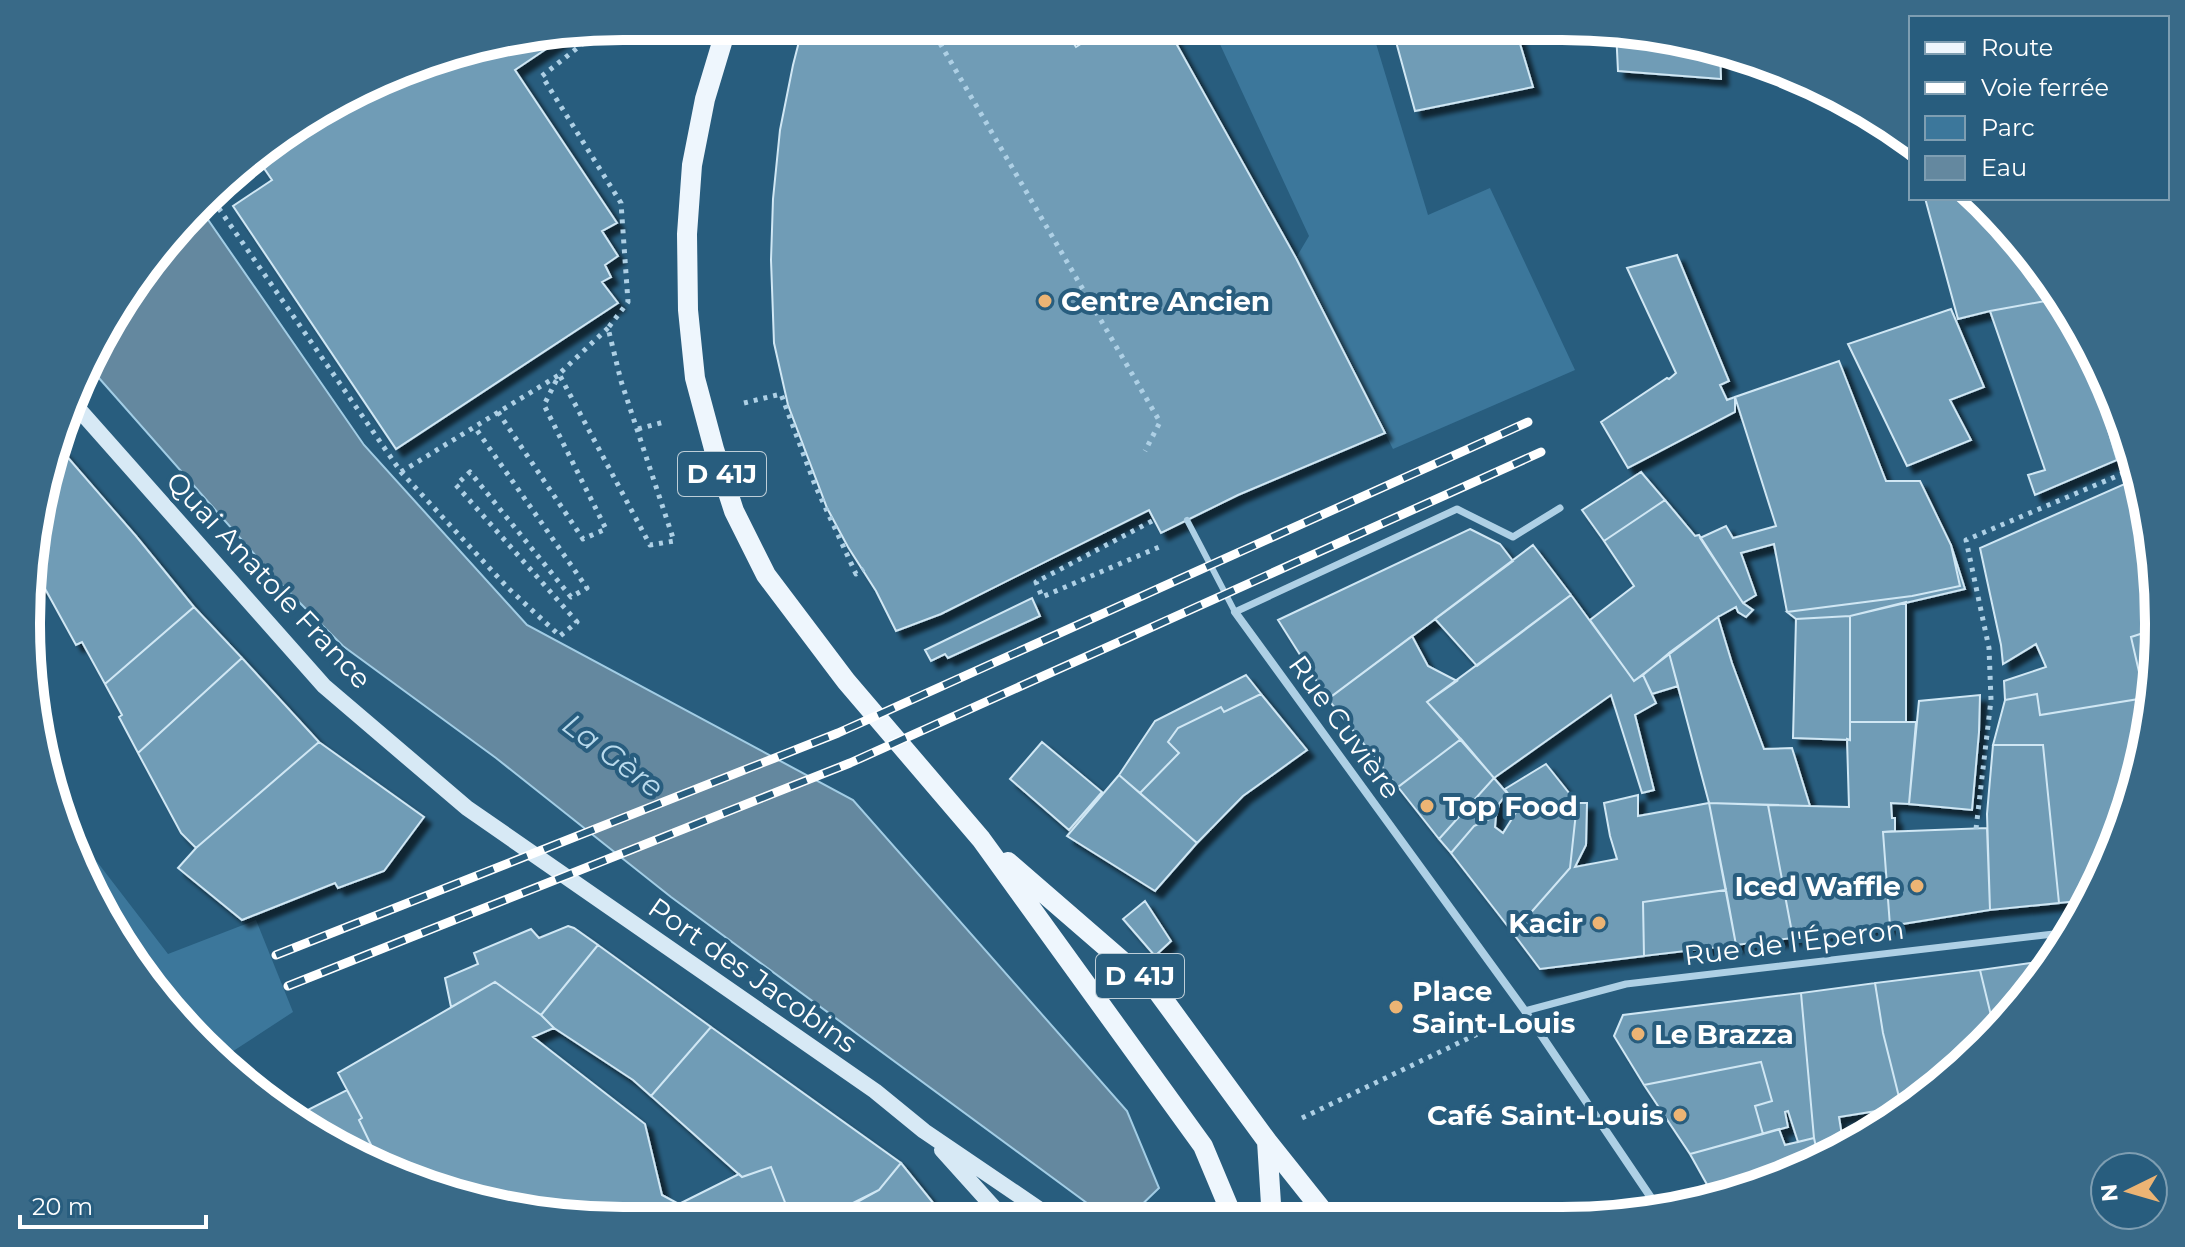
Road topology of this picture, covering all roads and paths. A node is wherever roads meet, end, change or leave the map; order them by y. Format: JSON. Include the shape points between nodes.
{"nodes":[{"id":1,"x":723,"y":40,"type":"edge"},
{"id":2,"x":938,"y":40,"type":"edge"},
{"id":3,"x":586,"y":41,"type":"edge"},
{"id":4,"x":217,"y":206,"type":"edge"},
{"id":5,"x":608,"y":328,"type":"junction"},
{"id":6,"x":559,"y":374,"type":"junction"},
{"id":7,"x":781,"y":394,"type":"dead end"},
{"id":8,"x":80,"y":411,"type":"edge"},
{"id":9,"x":498,"y":412,"type":"junction"},
{"id":10,"x":474,"y":426,"type":"junction"},
{"id":11,"x":1145,"y":451,"type":"dead end"},
{"id":12,"x":401,"y":472,"type":"junction"},
{"id":13,"x":2125,"y":473,"type":"edge"},
{"id":14,"x":1560,"y":508,"type":"dead end"},
{"id":15,"x":1154,"y":520,"type":"dead end"},
{"id":16,"x":1187,"y":520,"type":"dead end"},
{"id":17,"x":1193,"y":532,"type":"junction"},
{"id":18,"x":864,"y":569,"type":"dead end"},
{"id":19,"x":1235,"y":612,"type":"junction"},
{"id":20,"x":1976,"y":829,"type":"dead end"},
{"id":21,"x":981,"y":839,"type":"junction"},
{"id":22,"x":550,"y":865,"type":"joint"},
{"id":23,"x":2056,"y":934,"type":"edge"},
{"id":24,"x":1525,"y":1011,"type":"junction"},
{"id":25,"x":1294,"y":1122,"type":"dead end"},
{"id":26,"x":924,"y":1131,"type":"junction"},
{"id":27,"x":1267,"y":1141,"type":"junction"},
{"id":28,"x":1652,"y":1200,"type":"edge"},
{"id":29,"x":993,"y":1207,"type":"edge"},
{"id":30,"x":1036,"y":1207,"type":"edge"},
{"id":31,"x":1229,"y":1207,"type":"edge"},
{"id":32,"x":1271,"y":1207,"type":"edge"},
{"id":33,"x":1320,"y":1207,"type":"edge"}],
"edges":[{"from":1,"to":21,"type":"main road","number":"D 41J","via":[[692,165],[688,310],[695,378],[734,511],[766,575],[846,681]]},
{"from":2,"to":11,"type":"path","via":[[1160,422]]},
{"from":3,"to":5,"type":"path","via":[[542,76],[621,203],[628,302]]},
{"from":4,"to":12,"type":"path"},
{"from":5,"to":6,"type":"path"},
{"from":5,"to":6,"type":"path","via":[[674,541],[650,545]]},
{"from":6,"to":9,"type":"path"},
{"from":6,"to":9,"type":"path","via":[[544,405],[606,529],[583,539]]},
{"from":7,"to":18,"type":"path","via":[[856,574]]},
{"from":8,"to":22,"type":"main road","name":"Quai Anatole France","via":[[324,686],[467,808]]},
{"from":9,"to":10,"type":"path"},
{"from":10,"to":12,"type":"path"},
{"from":10,"to":12,"type":"path","via":[[587,588],[571,597],[470,472],[456,485],[577,622],[560,636]]},
{"from":13,"to":20,"type":"path","via":[[1966,540],[1989,648],[1991,700]]},
{"from":14,"to":19,"type":"street","via":[[1513,537],[1457,509]]},
{"from":15,"to":17,"type":"path","via":[[1036,582],[1042,597]]},
{"from":16,"to":17,"type":"lane"},
{"from":17,"to":19,"type":"lane"},
{"from":19,"to":24,"type":"street","name":"Rue Cuvière"},
{"from":21,"to":27,"type":"main road","number":"D 41J","via":[[1158,992]]},
{"from":21,"to":31,"type":"main road","number":"D 41J","via":[[1203,1146]]},
{"from":22,"to":26,"type":"main road","name":"Port des Jacobins","via":[[875,1091]]},
{"from":23,"to":24,"type":"street","name":"Rue de l'Éperon","via":[[1626,984]]},
{"from":24,"to":25,"type":"path"},
{"from":24,"to":28,"type":"street","name":"Rue Cuvière"},
{"from":26,"to":29,"type":"main road"},
{"from":26,"to":30,"type":"main road"},
{"from":27,"to":32,"type":"main road"},
{"from":27,"to":33,"type":"main road","number":"D 41J"}]}
